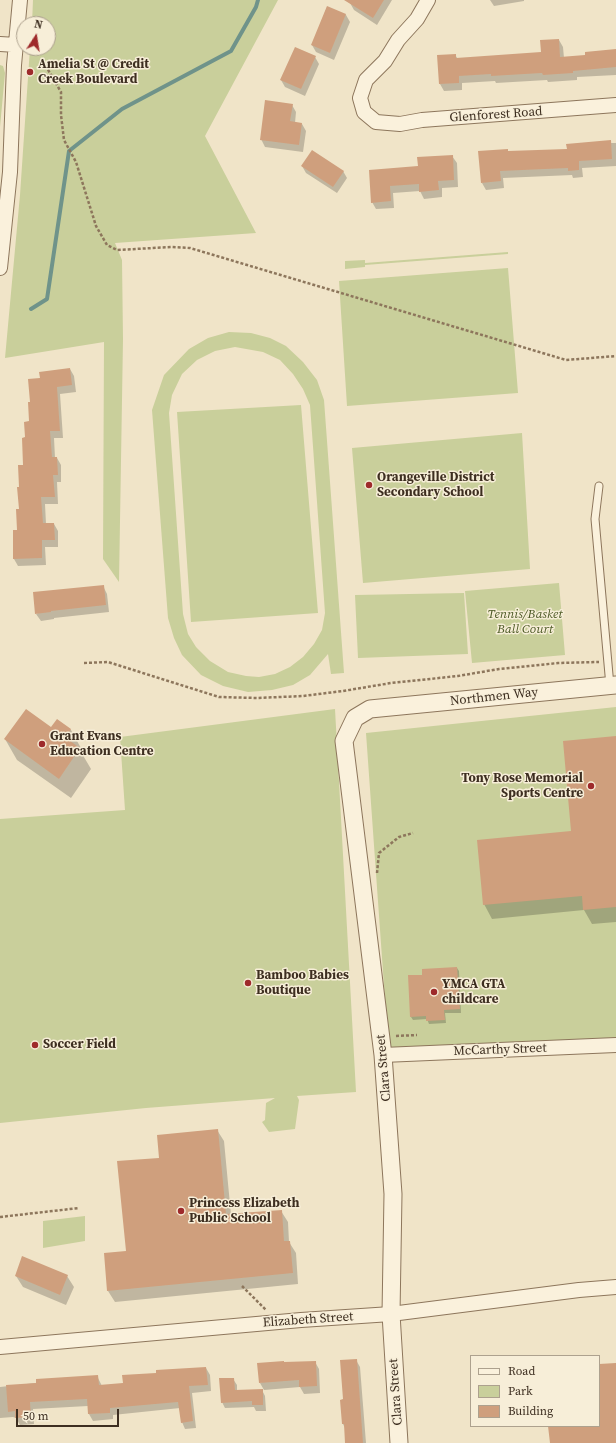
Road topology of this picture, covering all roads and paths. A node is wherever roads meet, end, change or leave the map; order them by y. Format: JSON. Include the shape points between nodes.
{"nodes":[{"id":1,"x":20,"y":0,"type":"edge"},
{"id":2,"x":428,"y":0,"type":"edge"},
{"id":3,"x":19,"y":16,"type":"edge"},
{"id":4,"x":0,"y":44,"type":"edge"},
{"id":5,"x":16,"y":45,"type":"joint"},
{"id":6,"x":39,"y":67,"type":"dead end"},
{"id":7,"x":616,"y":105,"type":"edge"},
{"id":8,"x":0,"y":268,"type":"edge"},
{"id":9,"x":616,"y":356,"type":"edge"},
{"id":10,"x":599,"y":486,"type":"dead end"},
{"id":11,"x":607,"y":662,"type":"junction"},
{"id":12,"x":84,"y":664,"type":"dead end"},
{"id":13,"x":613,"y":685,"type":"edge"},
{"id":14,"x":373,"y":708,"type":"joint"},
{"id":15,"x":413,"y":833,"type":"dead end"},
{"id":16,"x":377,"y":875,"type":"dead end"},
{"id":17,"x":417,"y":1035,"type":"dead end"},
{"id":18,"x":381,"y":1037,"type":"junction"},
{"id":19,"x":616,"y":1045,"type":"edge"},
{"id":20,"x":383,"y":1055,"type":"junction"},
{"id":21,"x":79,"y":1208,"type":"dead end"},
{"id":22,"x":0,"y":1217,"type":"edge"},
{"id":23,"x":242,"y":1286,"type":"dead end"},
{"id":24,"x":616,"y":1287,"type":"edge"},
{"id":25,"x":391,"y":1314,"type":"junction"},
{"id":26,"x":277,"y":1322,"type":"junction"},
{"id":27,"x":0,"y":1347,"type":"edge"},
{"id":28,"x":399,"y":1443,"type":"edge"}],
"edges":[{"from":1,"to":3,"type":"street"},
{"from":2,"to":7,"type":"street","name":"Glenforest Road","via":[[385,61],[366,80],[360,98],[364,112],[376,122],[400,124],[422,120]]},
{"from":4,"to":5,"type":"street"},
{"from":5,"to":8,"type":"street","via":[[10,172]]},
{"from":6,"to":9,"type":"path","via":[[47,68],[61,92],[64,140],[76,162],[96,226],[107,245],[117,250],[190,248],[566,360]]},
{"from":10,"to":11,"type":"lane","via":[[595,519]]},
{"from":11,"to":12,"type":"path","via":[[558,663],[499,669],[303,696],[257,698],[219,697],[108,662]]},
{"from":11,"to":13,"type":"lane"},
{"from":13,"to":14,"type":"street","name":"Northmen Way"},
{"from":14,"to":18,"type":"street","name":"Clara Street","via":[[355,718],[344,741]]},
{"from":15,"to":16,"type":"path","via":[[399,838],[379,854]]},
{"from":17,"to":18,"type":"path"},
{"from":18,"to":20,"type":"street","name":"Clara Street"},
{"from":19,"to":20,"type":"street","name":"McCarthy Street"},
{"from":20,"to":25,"type":"street","name":"Clara Street","via":[[393,1194]]},
{"from":21,"to":22,"type":"path"},
{"from":23,"to":26,"type":"path"},
{"from":24,"to":25,"type":"street","name":"Elizabeth Street"},
{"from":25,"to":26,"type":"street","name":"Elizabeth Street"},
{"from":25,"to":28,"type":"street","name":"Clara Street"},
{"from":26,"to":27,"type":"street","name":"Elizabeth Street"}]}
